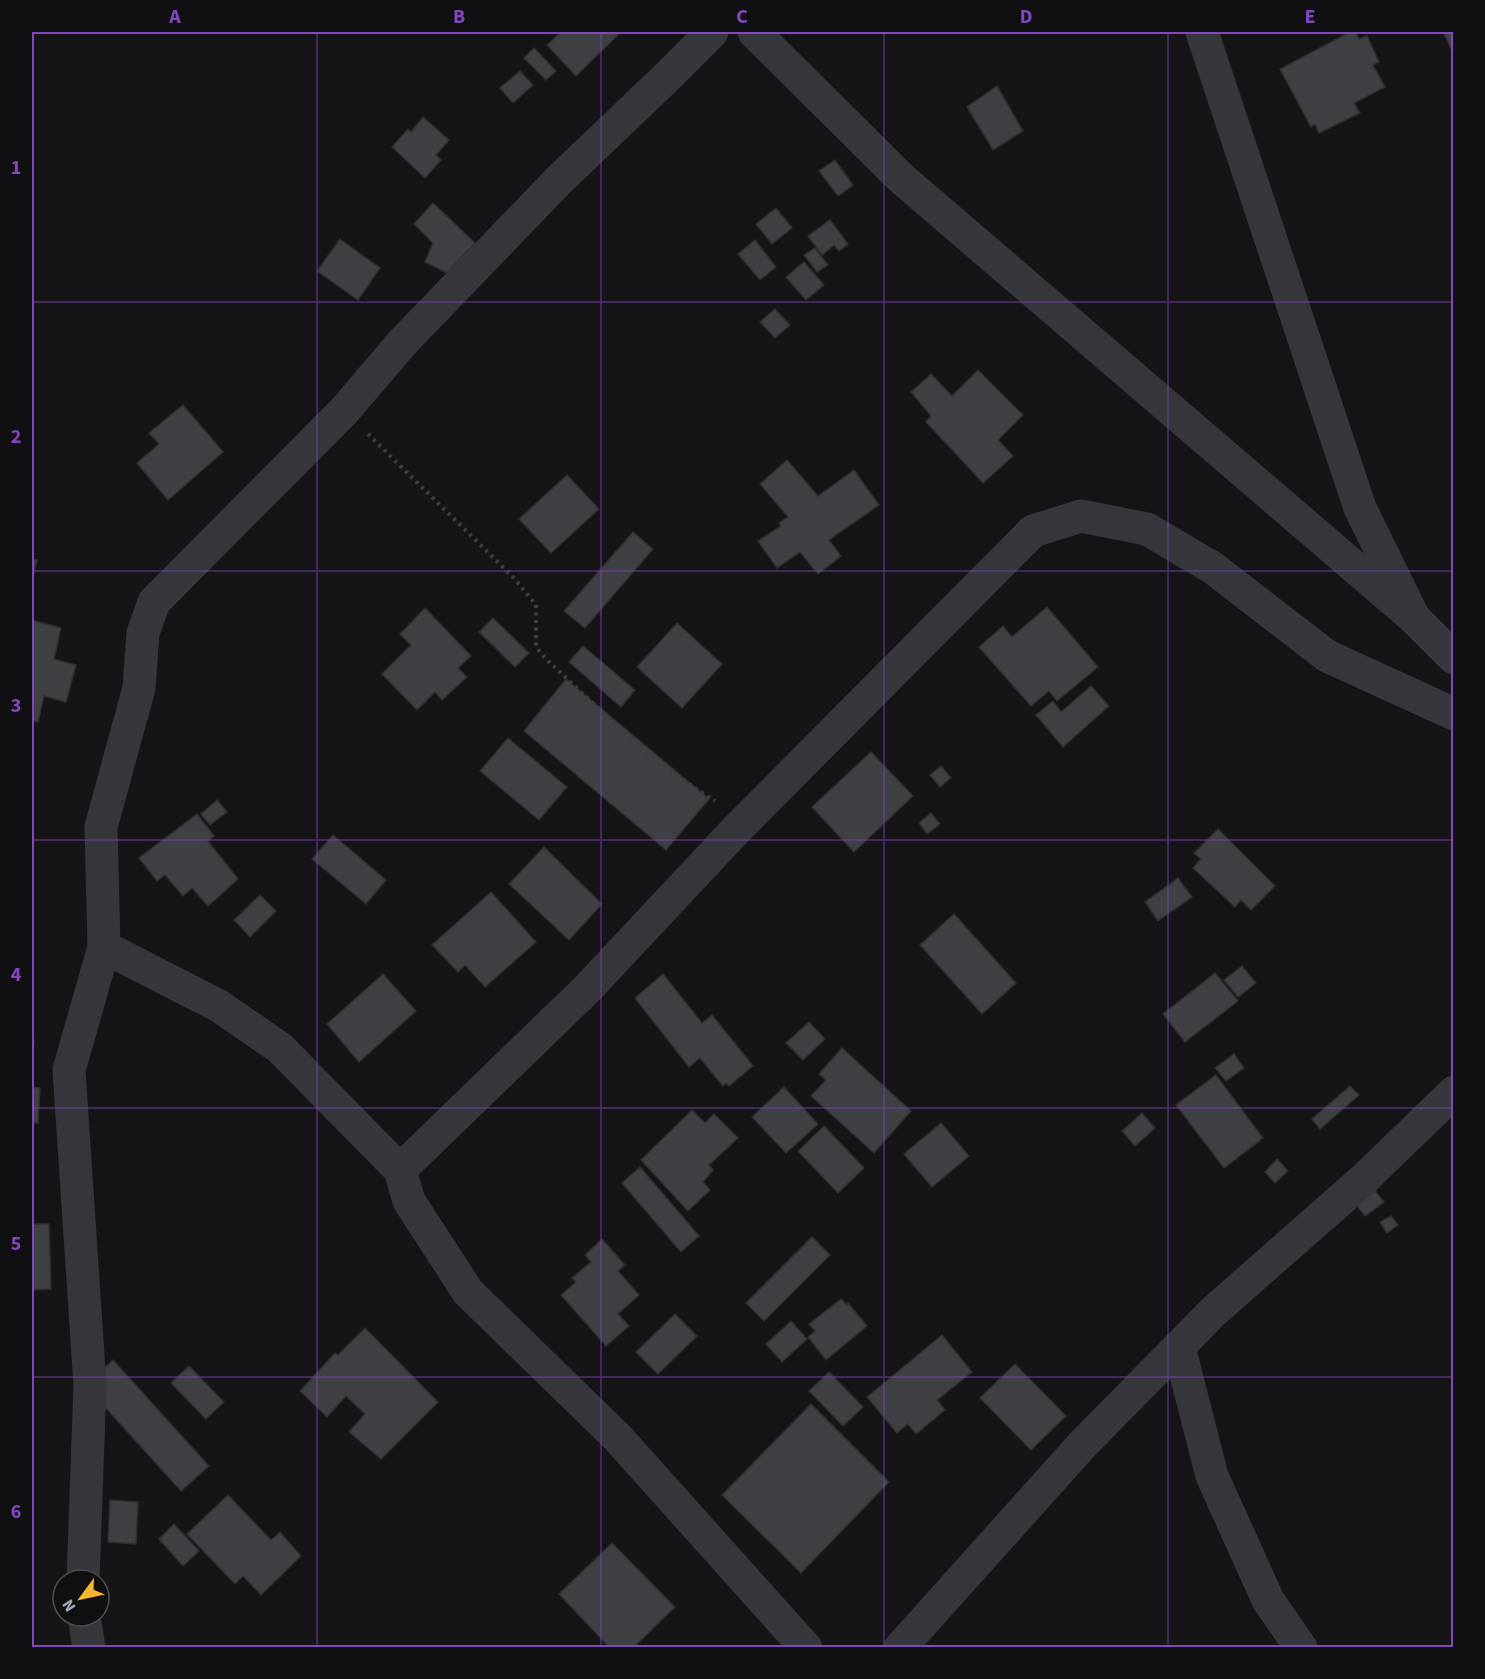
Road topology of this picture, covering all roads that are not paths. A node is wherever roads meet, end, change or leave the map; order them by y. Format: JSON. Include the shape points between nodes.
{"nodes":[{"id":1,"x":712,"y":32,"type":"edge"},
{"id":2,"x":754,"y":32,"type":"edge"},
{"id":3,"x":1202,"y":32,"type":"edge"},
{"id":4,"x":1414,"y":618,"type":"junction"},
{"id":5,"x":1454,"y":658,"type":"edge"},
{"id":6,"x":1454,"y":714,"type":"edge"},
{"id":7,"x":104,"y":947,"type":"junction"},
{"id":8,"x":1454,"y":1092,"type":"edge"},
{"id":9,"x":400,"y":1170,"type":"junction"},
{"id":10,"x":1179,"y":1347,"type":"junction"},
{"id":11,"x":82,"y":1568,"type":"edge"},
{"id":12,"x":86,"y":1628,"type":"edge"},
{"id":13,"x":89,"y":1647,"type":"edge"},
{"id":14,"x":806,"y":1647,"type":"edge"},
{"id":15,"x":900,"y":1647,"type":"edge"},
{"id":16,"x":1300,"y":1647,"type":"edge"}],
"edges":[{"from":1,"to":7,"type":"street","via":[[558,180],[402,343],[344,411],[154,602],[143,633],[139,688],[102,827]]},
{"from":2,"to":4,"type":"street","via":[[901,178]]},
{"from":3,"to":4,"type":"street","via":[[1360,508]]},
{"from":4,"to":5,"type":"street"},
{"from":6,"to":9,"type":"street","via":[[1327,656],[1213,568],[1147,529],[1081,516],[1033,531],[749,815],[587,989]]},
{"from":7,"to":9,"type":"street","via":[[219,1006],[280,1048]]},
{"from":7,"to":11,"type":"street","via":[[69,1070],[90,1385]]},
{"from":8,"to":10,"type":"street","via":[[1364,1180],[1213,1312]]},
{"from":9,"to":14,"type":"street","via":[[409,1201],[468,1292],[617,1437]]},
{"from":10,"to":15,"type":"street","via":[[1082,1445]]},
{"from":10,"to":16,"type":"street","via":[[1212,1476],[1268,1600]]},
{"from":12,"to":13,"type":"street"}]}
